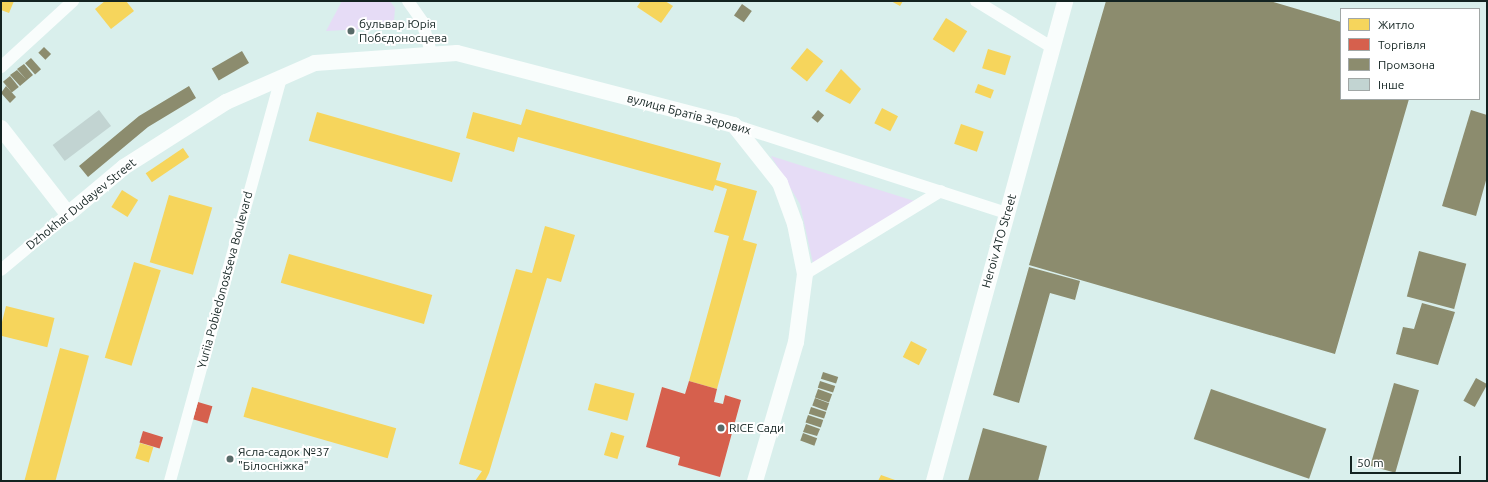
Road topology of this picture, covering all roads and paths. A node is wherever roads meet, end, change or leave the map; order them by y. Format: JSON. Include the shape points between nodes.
{"nodes":[{"id":1,"x":73,"y":1,"type":"edge"},
{"id":2,"x":408,"y":1,"type":"edge"},
{"id":3,"x":976,"y":1,"type":"edge"},
{"id":4,"x":1065,"y":1,"type":"edge"},
{"id":5,"x":1053,"y":48,"type":"junction"},
{"id":6,"x":432,"y":55,"type":"junction"},
{"id":7,"x":1,"y":67,"type":"edge"},
{"id":8,"x":281,"y":79,"type":"junction"},
{"id":9,"x":734,"y":125,"type":"junction"},
{"id":10,"x":1,"y":128,"type":"edge"},
{"id":11,"x":942,"y":192,"type":"junction"},
{"id":12,"x":1007,"y":212,"type":"junction"},
{"id":13,"x":68,"y":214,"type":"junction"},
{"id":14,"x":1,"y":270,"type":"edge"},
{"id":15,"x":805,"y":274,"type":"junction"},
{"id":16,"x":170,"y":481,"type":"edge"},
{"id":17,"x":755,"y":481,"type":"edge"},
{"id":18,"x":934,"y":481,"type":"edge"}],
"edges":[{"from":1,"to":7,"type":"street"},
{"from":2,"to":6,"type":"street","via":[[422,21]]},
{"from":3,"to":5,"type":"street"},
{"from":4,"to":5,"type":"street","name":"Heroiv ATO Street"},
{"from":5,"to":12,"type":"street","name":"Heroiv ATO Street"},
{"from":6,"to":8,"type":"street","name":"Dzhokhar Dudayev Street","via":[[315,63]]},
{"from":6,"to":9,"type":"street","name":"вулиця Братів Зерових","via":[[457,53]]},
{"from":8,"to":13,"type":"street","name":"Dzhokhar Dudayev Street","via":[[219,106],[124,167]]},
{"from":8,"to":16,"type":"street","name":"Yuriia Pobiedonostseva Boulevard"},
{"from":9,"to":11,"type":"street","name":"вулиця Братів Зерових"},
{"from":9,"to":15,"type":"street","via":[[780,183],[795,224]]},
{"from":10,"to":13,"type":"street"},
{"from":11,"to":12,"type":"street","name":"вулиця Братів Зерових"},
{"from":11,"to":15,"type":"street"},
{"from":12,"to":18,"type":"street","name":"Heroiv ATO Street"},
{"from":13,"to":14,"type":"street","name":"Dzhokhar Dudayev Street"},
{"from":15,"to":17,"type":"street","via":[[796,342]]}]}
